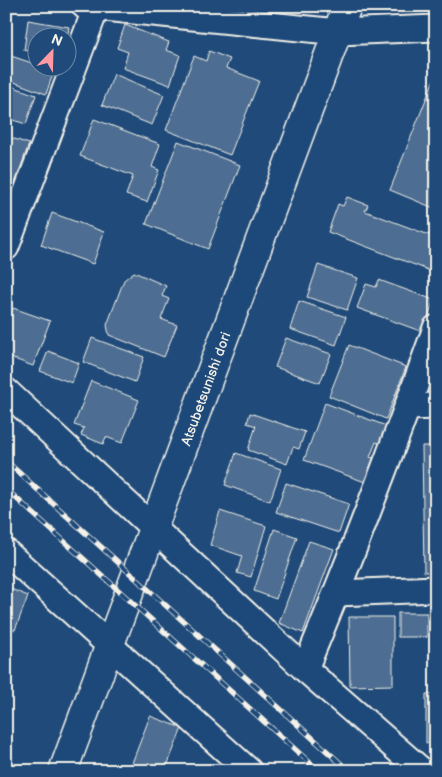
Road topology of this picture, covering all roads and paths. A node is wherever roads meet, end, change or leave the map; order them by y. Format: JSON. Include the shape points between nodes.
{"nodes":[{"id":1,"x":347,"y":6,"type":"edge"},
{"id":2,"x":91,"y":7,"type":"edge"},
{"id":3,"x":436,"y":28,"type":"edge"},
{"id":4,"x":338,"y":32,"type":"junction"},
{"id":5,"x":6,"y":247,"type":"edge"},
{"id":6,"x":436,"y":328,"type":"edge"},
{"id":7,"x":6,"y":391,"type":"edge"},
{"id":8,"x":436,"y":406,"type":"edge"},
{"id":9,"x":408,"y":407,"type":"junction"},
{"id":10,"x":154,"y":528,"type":"junction"},
{"id":11,"x":6,"y":552,"type":"edge"},
{"id":12,"x":436,"y":589,"type":"edge"},
{"id":13,"x":337,"y":593,"type":"junction"},
{"id":14,"x":110,"y":645,"type":"junction"},
{"id":15,"x":305,"y":668,"type":"junction"},
{"id":16,"x":63,"y":771,"type":"edge"},
{"id":17,"x":249,"y":771,"type":"edge"},
{"id":18,"x":422,"y":771,"type":"edge"}],
"edges":[{"from":1,"to":4,"type":"street","name":"Atsubetsunishi dori"},
{"from":2,"to":4,"type":"street"},
{"from":2,"to":5,"type":"street"},
{"from":3,"to":4,"type":"street"},
{"from":4,"to":10,"type":"street","name":"Atsubetsunishi dori"},
{"from":6,"to":9,"type":"street"},
{"from":7,"to":10,"type":"street"},
{"from":8,"to":9,"type":"street"},
{"from":9,"to":13,"type":"street"},
{"from":10,"to":14,"type":"street","name":"Atsubetsunishi dori"},
{"from":10,"to":15,"type":"street"},
{"from":11,"to":14,"type":"street"},
{"from":12,"to":13,"type":"street"},
{"from":13,"to":15,"type":"street"},
{"from":14,"to":16,"type":"street","name":"Atsubetsunishi dori"},
{"from":14,"to":17,"type":"street"},
{"from":15,"to":18,"type":"street"}]}
